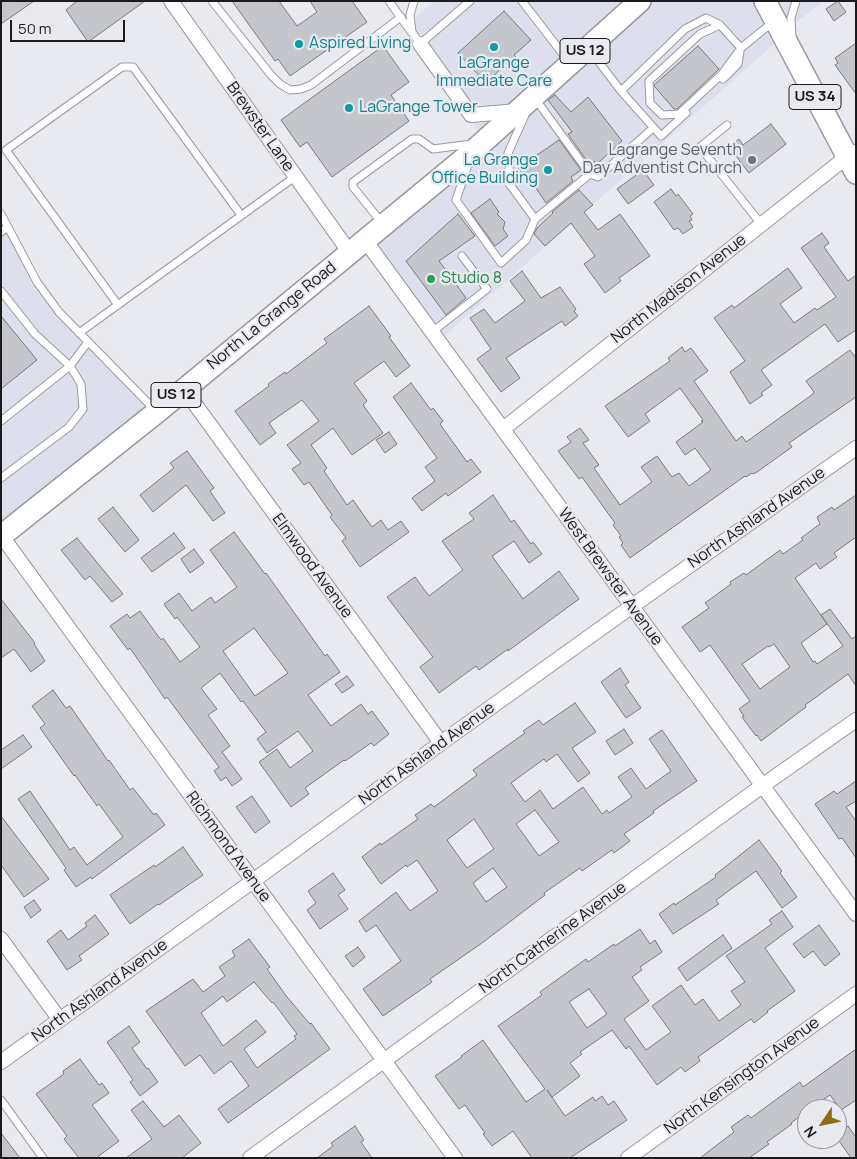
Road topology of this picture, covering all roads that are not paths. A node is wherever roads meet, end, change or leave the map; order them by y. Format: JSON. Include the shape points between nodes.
{"nodes":[{"id":1,"x":171,"y":1,"type":"edge"},
{"id":2,"x":212,"y":1,"type":"edge"},
{"id":3,"x":389,"y":1,"type":"edge"},
{"id":4,"x":414,"y":1,"type":"edge"},
{"id":5,"x":470,"y":1,"type":"edge"},
{"id":6,"x":522,"y":1,"type":"edge"},
{"id":7,"x":640,"y":1,"type":"edge"},
{"id":8,"x":765,"y":1,"type":"edge"},
{"id":9,"x":796,"y":1,"type":"edge"},
{"id":10,"x":400,"y":17,"type":"junction"},
{"id":11,"x":775,"y":20,"type":"junction"},
{"id":12,"x":720,"y":25,"type":"junction"},
{"id":13,"x":412,"y":32,"type":"junction"},
{"id":14,"x":420,"y":44,"type":"junction"},
{"id":15,"x":588,"y":48,"type":"junction"},
{"id":16,"x":741,"y":48,"type":"junction"},
{"id":17,"x":795,"y":60,"type":"junction"},
{"id":18,"x":571,"y":64,"type":"junction"},
{"id":19,"x":620,"y":91,"type":"junction"},
{"id":20,"x":528,"y":103,"type":"junction"},
{"id":21,"x":727,"y":126,"type":"dead end"},
{"id":22,"x":654,"y":128,"type":"junction"},
{"id":23,"x":478,"y":148,"type":"junction"},
{"id":24,"x":853,"y":160,"type":"edge"},
{"id":25,"x":590,"y":174,"type":"junction"},
{"id":26,"x":296,"y":176,"type":"junction"},
{"id":27,"x":1,"y":214,"type":"edge"},
{"id":28,"x":242,"y":215,"type":"junction"},
{"id":29,"x":534,"y":219,"type":"junction"},
{"id":30,"x":383,"y":224,"type":"junction"},
{"id":31,"x":761,"y":224,"type":"junction"},
{"id":32,"x":8,"y":226,"type":"junction"},
{"id":33,"x":1,"y":232,"type":"edge"},
{"id":34,"x":358,"y":246,"type":"junction"},
{"id":35,"x":462,"y":256,"type":"dead end"},
{"id":36,"x":1,"y":291,"type":"edge"},
{"id":37,"x":118,"y":305,"type":"junction"},
{"id":38,"x":79,"y":332,"type":"junction"},
{"id":39,"x":432,"y":332,"type":"junction"},
{"id":40,"x":88,"y":342,"type":"junction"},
{"id":41,"x":70,"y":366,"type":"junction"},
{"id":42,"x":184,"y":388,"type":"junction"},
{"id":43,"x":157,"y":412,"type":"junction"},
{"id":44,"x":1,"y":421,"type":"edge"},
{"id":45,"x":503,"y":429,"type":"junction"},
{"id":46,"x":856,"y":448,"type":"edge"},
{"id":47,"x":1,"y":478,"type":"edge"},
{"id":48,"x":1,"y":536,"type":"edge"},
{"id":49,"x":631,"y":606,"type":"junction"},
{"id":50,"x":856,"y":720,"type":"edge"},
{"id":51,"x":440,"y":743,"type":"junction"},
{"id":52,"x":762,"y":786,"type":"junction"},
{"id":53,"x":253,"y":881,"type":"junction"},
{"id":54,"x":856,"y":914,"type":"edge"},
{"id":55,"x":1,"y":939,"type":"edge"},
{"id":56,"x":856,"y":994,"type":"edge"},
{"id":57,"x":60,"y":1020,"type":"junction"},
{"id":58,"x":385,"y":1061,"type":"junction"},
{"id":59,"x":1,"y":1062,"type":"edge"},
{"id":60,"x":1,"y":1100,"type":"edge"},
{"id":61,"x":43,"y":1158,"type":"edge"},
{"id":62,"x":250,"y":1158,"type":"edge"},
{"id":63,"x":455,"y":1158,"type":"edge"},
{"id":64,"x":628,"y":1158,"type":"edge"}],
"edges":[{"from":1,"to":26,"type":"street","name":"Brewster Lane"},
{"from":2,"to":10,"type":"lane","via":[[271,75],[290,90],[311,85]]},
{"from":3,"to":10,"type":"lane"},
{"from":4,"to":13,"type":"lane","via":[[410,15]]},
{"from":5,"to":14,"type":"lane"},
{"from":6,"to":18,"type":"lane"},
{"from":7,"to":15,"type":"main road","number":"US 12"},
{"from":8,"to":11,"type":"main road","number":"US 34"},
{"from":9,"to":17,"type":"lane","via":[[792,9],[791,33]]},
{"from":10,"to":13,"type":"lane"},
{"from":11,"to":16,"type":"lane"},
{"from":11,"to":17,"type":"main road","number":"US 34"},
{"from":12,"to":16,"type":"lane"},
{"from":12,"to":16,"type":"lane","via":[[700,34],[650,81],[650,103],[662,115],[678,114],[722,74]]},
{"from":12,"to":19,"type":"lane","via":[[706,18],[685,29]]},
{"from":13,"to":14,"type":"lane"},
{"from":14,"to":20,"type":"street","via":[[471,114]]},
{"from":15,"to":18,"type":"main road","number":"US 12"},
{"from":15,"to":19,"type":"lane"},
{"from":16,"to":22,"type":"lane","via":[[738,64],[661,136]]},
{"from":17,"to":24,"type":"main road","number":"US 34"},
{"from":18,"to":20,"type":"main road","number":"US 12"},
{"from":19,"to":22,"type":"lane"},
{"from":20,"to":23,"type":"main road","number":"US 12"},
{"from":20,"to":25,"type":"lane"},
{"from":20,"to":29,"type":"lane","via":[[508,153],[508,182]]},
{"from":21,"to":31,"type":"lane","via":[[700,147]]},
{"from":22,"to":25,"type":"lane","via":[[598,177]]},
{"from":23,"to":29,"type":"lane","via":[[456,200],[500,263],[526,240]]},
{"from":23,"to":30,"type":"main road","name":"North La Grange Road","number":"US 12"},
{"from":23,"to":30,"type":"lane","via":[[433,149],[419,139],[412,139],[358,178],[352,187]]},
{"from":24,"to":31,"type":"street","name":"North Madison Avenue"},
{"from":25,"to":29,"type":"lane"},
{"from":26,"to":28,"type":"lane"},
{"from":26,"to":34,"type":"street","name":"Brewster Lane"},
{"from":27,"to":32,"type":"lane"},
{"from":28,"to":37,"type":"lane"},
{"from":28,"to":37,"type":"lane","via":[[133,68],[122,67],[6,150]]},
{"from":30,"to":34,"type":"main road","name":"North La Grange Road","number":"US 12"},
{"from":31,"to":45,"type":"street","name":"North Madison Avenue"},
{"from":32,"to":33,"type":"lane"},
{"from":32,"to":38,"type":"lane","via":[[37,282]]},
{"from":34,"to":39,"type":"street","name":"West Brewster Avenue"},
{"from":34,"to":42,"type":"main road","name":"North La Grange Road","number":"US 12"},
{"from":35,"to":39,"type":"lane","via":[[487,289]]},
{"from":36,"to":41,"type":"lane","via":[[35,334]]},
{"from":37,"to":38,"type":"lane"},
{"from":38,"to":40,"type":"lane"},
{"from":39,"to":45,"type":"street","name":"West Brewster Avenue"},
{"from":40,"to":41,"type":"lane"},
{"from":40,"to":43,"type":"lane"},
{"from":41,"to":44,"type":"lane"},
{"from":41,"to":47,"type":"lane","via":[[81,384],[83,409],[69,426]]},
{"from":42,"to":43,"type":"main road","name":"North La Grange Road","number":"US 12"},
{"from":42,"to":51,"type":"street","name":"Elmwood Avenue"},
{"from":43,"to":48,"type":"main road","name":"North La Grange Road","number":"US 12"},
{"from":45,"to":49,"type":"street","name":"West Brewster Avenue"},
{"from":46,"to":49,"type":"street","name":"North Ashland Avenue"},
{"from":48,"to":53,"type":"street","name":"Richmond Avenue"},
{"from":49,"to":51,"type":"street","name":"North Ashland Avenue"},
{"from":49,"to":52,"type":"street","name":"West Brewster Avenue"},
{"from":50,"to":52,"type":"street","name":"North Catherine Avenue"},
{"from":51,"to":53,"type":"street","name":"North Ashland Avenue"},
{"from":52,"to":54,"type":"street","name":"West Brewster Avenue"},
{"from":52,"to":58,"type":"street","name":"North Catherine Avenue"},
{"from":53,"to":57,"type":"street","name":"North Ashland Avenue"},
{"from":53,"to":58,"type":"street","name":"Richmond Avenue"},
{"from":55,"to":57,"type":"street"},
{"from":56,"to":64,"type":"street","name":"North Kensington Avenue"},
{"from":57,"to":59,"type":"street","name":"North Ashland Avenue"},
{"from":58,"to":62,"type":"street","name":"North Catherine Avenue"},
{"from":58,"to":63,"type":"street","name":"Richmond Avenue"},
{"from":60,"to":61,"type":"lane"}]}
